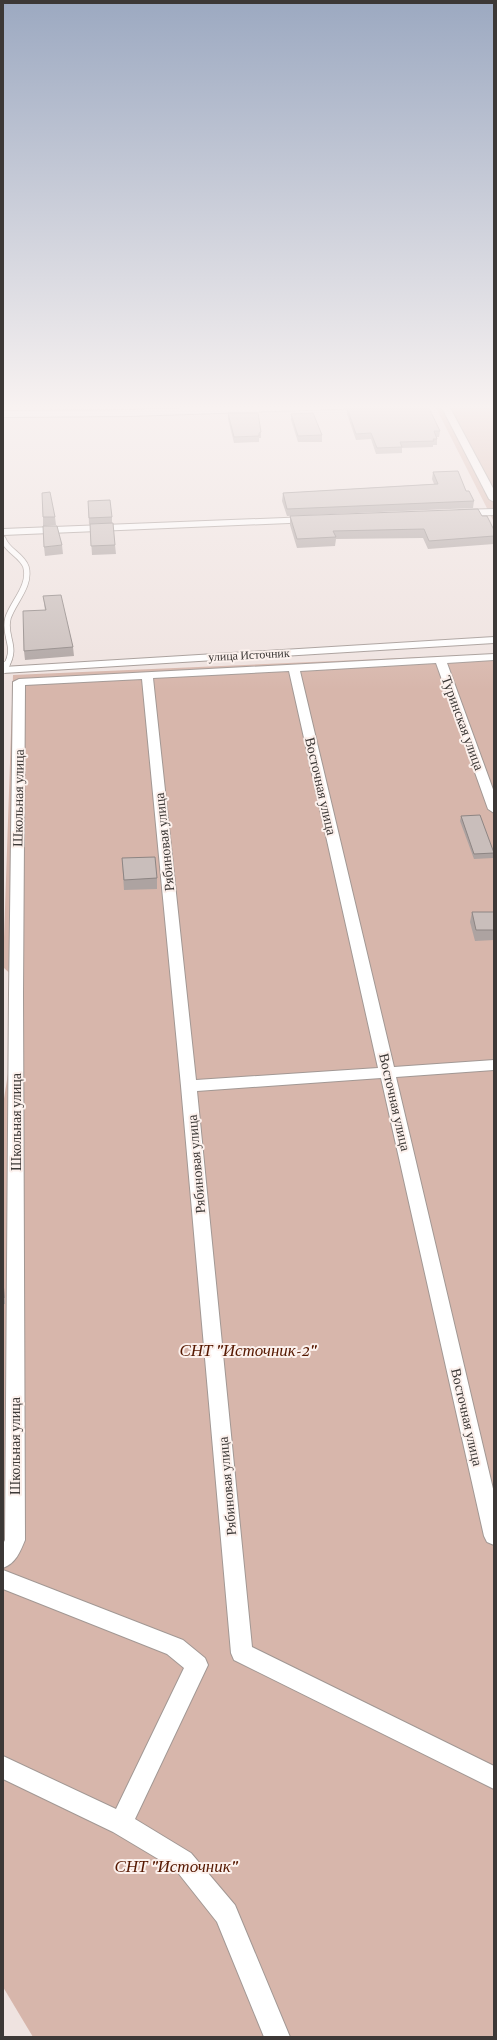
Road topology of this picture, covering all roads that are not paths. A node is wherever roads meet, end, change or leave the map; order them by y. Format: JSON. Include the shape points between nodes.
{"nodes":[{"id":1,"x":494,"y":512,"type":"edge"},
{"id":2,"x":448,"y":514,"type":"edge"},
{"id":3,"x":322,"y":519,"type":"edge"},
{"id":4,"x":4,"y":535,"type":"edge"},
{"id":5,"x":494,"y":640,"type":"edge"},
{"id":6,"x":494,"y":657,"type":"edge"},
{"id":7,"x":440,"y":660,"type":"junction"},
{"id":8,"x":294,"y":668,"type":"junction"},
{"id":9,"x":3,"y":670,"type":"edge"},
{"id":10,"x":147,"y":676,"type":"junction"},
{"id":11,"x":3,"y":678,"type":"edge"},
{"id":12,"x":494,"y":809,"type":"edge"},
{"id":13,"x":494,"y":1065,"type":"edge"},
{"id":14,"x":388,"y":1073,"type":"junction"},
{"id":15,"x":189,"y":1086,"type":"junction"},
{"id":16,"x":494,"y":1536,"type":"edge"},
{"id":17,"x":3,"y":1559,"type":"edge"},
{"id":18,"x":3,"y":1579,"type":"edge"},
{"id":19,"x":3,"y":1767,"type":"edge"},
{"id":20,"x":494,"y":1778,"type":"edge"},
{"id":21,"x":120,"y":1824,"type":"junction"},
{"id":22,"x":277,"y":2037,"type":"edge"}],
"edges":[{"from":1,"to":2,"type":"street"},
{"from":3,"to":4,"type":"street"},
{"from":4,"to":9,"type":"lane","via":[[6,546],[22,560],[27,574],[8,619],[7,627],[12,649],[11,657]]},
{"from":5,"to":9,"type":"street","name":"улица Источник"},
{"from":6,"to":7,"type":"street"},
{"from":7,"to":8,"type":"street"},
{"from":7,"to":12,"type":"street","name":"Туринская улица"},
{"from":8,"to":10,"type":"street"},
{"from":8,"to":14,"type":"street","name":"Восточная улица"},
{"from":9,"to":11,"type":"street"},
{"from":10,"to":15,"type":"street","name":"Рябиновая улица"},
{"from":10,"to":17,"type":"street","name":"Школьная улица","via":[[20,682],[16,993],[15,1540]]},
{"from":13,"to":14,"type":"street"},
{"from":14,"to":15,"type":"street"},
{"from":14,"to":16,"type":"street","name":"Восточная улица"},
{"from":15,"to":20,"type":"street","name":"Рябиновая улица","via":[[242,1652]]},
{"from":18,"to":21,"type":"street","via":[[175,1647],[197,1665]]},
{"from":19,"to":21,"type":"street"},
{"from":21,"to":22,"type":"street","via":[[183,1861],[226,1914]]}]}
